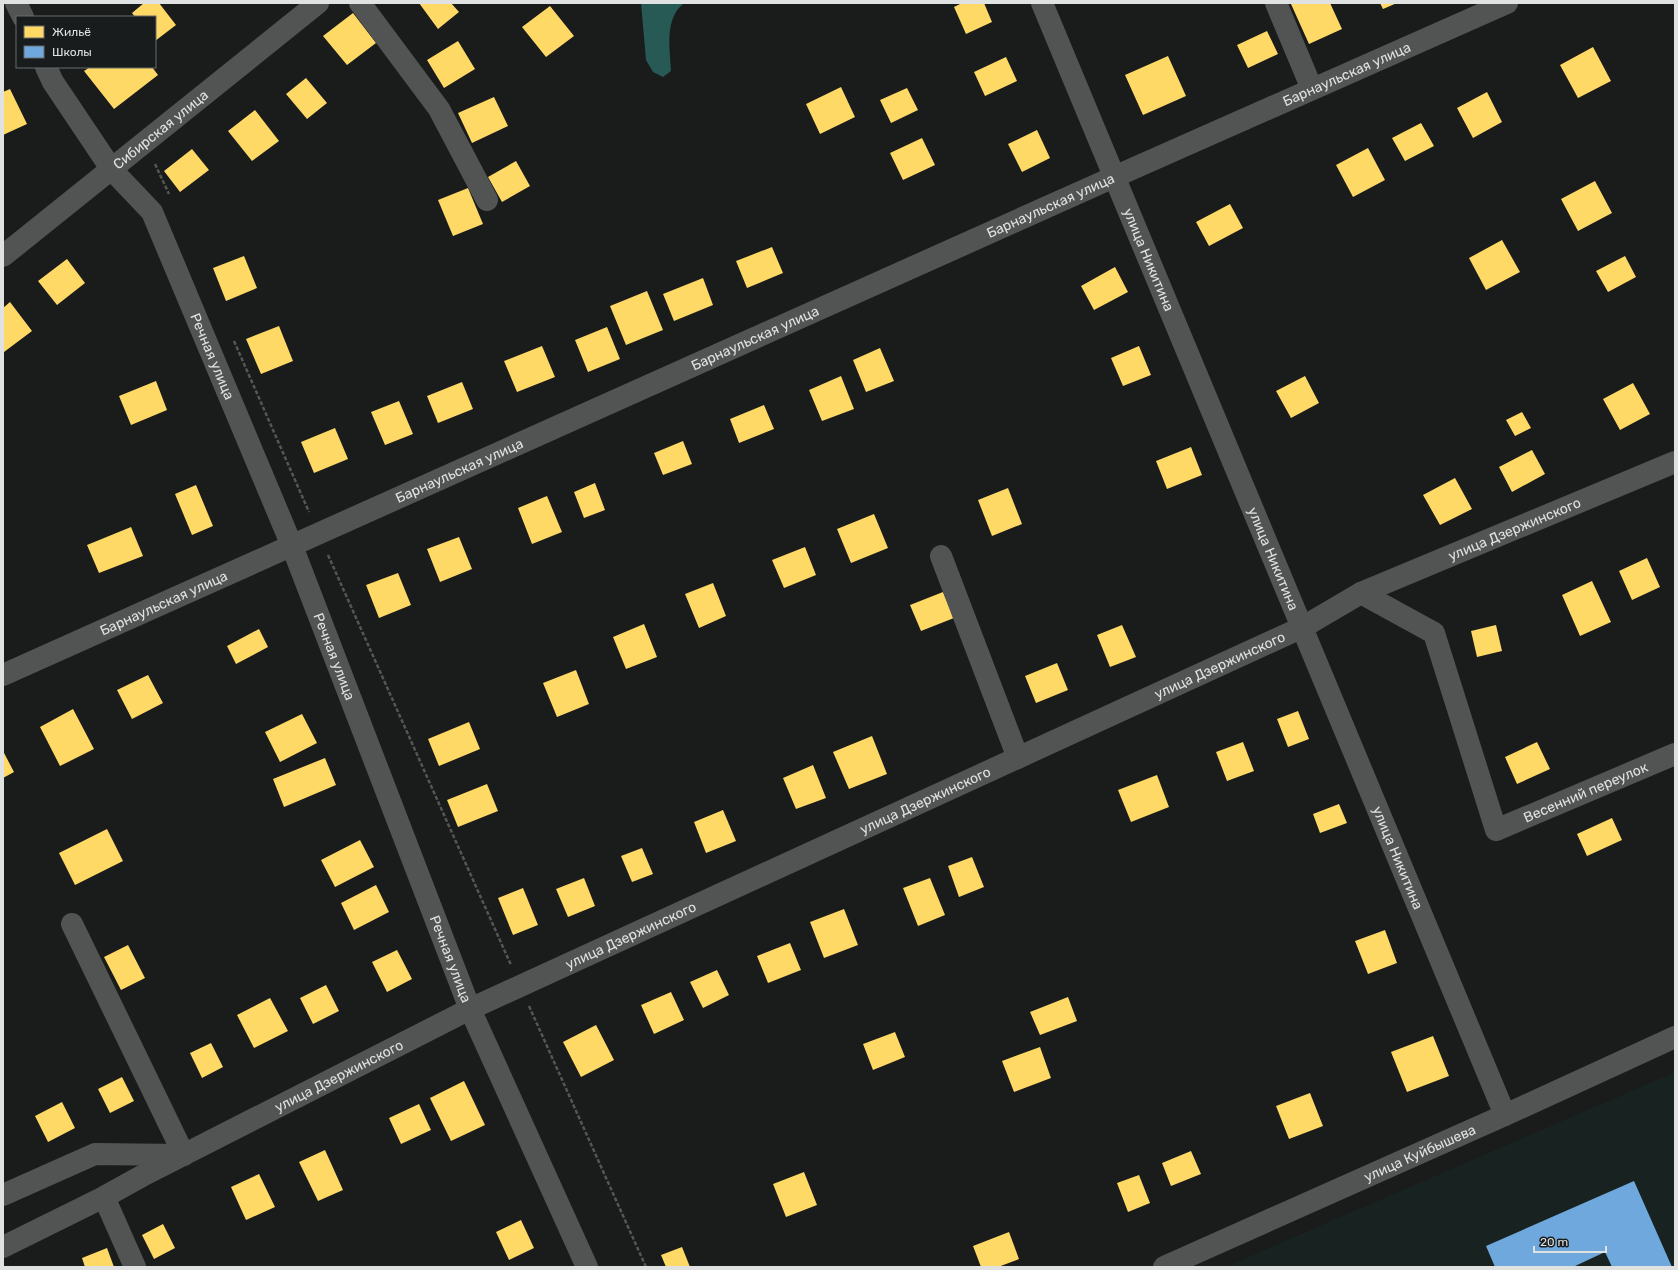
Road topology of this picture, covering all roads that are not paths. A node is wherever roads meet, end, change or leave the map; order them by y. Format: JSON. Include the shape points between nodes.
{"nodes":[{"id":1,"x":16,"y":3,"type":"edge"},
{"id":2,"x":318,"y":3,"type":"edge"},
{"id":3,"x":360,"y":3,"type":"edge"},
{"id":4,"x":1042,"y":3,"type":"edge"},
{"id":5,"x":1276,"y":3,"type":"edge"},
{"id":6,"x":1507,"y":3,"type":"edge"},
{"id":7,"x":22,"y":16,"type":"edge"},
{"id":8,"x":46,"y":68,"type":"edge"},
{"id":9,"x":1312,"y":90,"type":"junction"},
{"id":10,"x":112,"y":170,"type":"junction"},
{"id":11,"x":1114,"y":177,"type":"junction"},
{"id":12,"x":487,"y":200,"type":"dead end"},
{"id":13,"x":3,"y":256,"type":"edge"},
{"id":14,"x":1675,"y":462,"type":"edge"},
{"id":15,"x":292,"y":546,"type":"junction"},
{"id":16,"x":941,"y":556,"type":"dead end"},
{"id":17,"x":1360,"y":594,"type":"junction"},
{"id":18,"x":1303,"y":627,"type":"junction"},
{"id":19,"x":3,"y":675,"type":"edge"},
{"id":20,"x":1675,"y":754,"type":"edge"},
{"id":21,"x":1018,"y":758,"type":"junction"},
{"id":22,"x":72,"y":924,"type":"dead end"},
{"id":23,"x":470,"y":1009,"type":"junction"},
{"id":24,"x":1675,"y":1037,"type":"edge"},
{"id":25,"x":1505,"y":1115,"type":"junction"},
{"id":26,"x":184,"y":1155,"type":"junction"},
{"id":27,"x":3,"y":1195,"type":"edge"},
{"id":28,"x":104,"y":1198,"type":"junction"},
{"id":29,"x":3,"y":1247,"type":"edge"},
{"id":30,"x":135,"y":1267,"type":"edge"},
{"id":31,"x":587,"y":1267,"type":"edge"},
{"id":32,"x":1164,"y":1267,"type":"edge"}],
"edges":[{"from":1,"to":7,"type":"street"},
{"from":2,"to":10,"type":"street","name":"Сибирская улица"},
{"from":3,"to":12,"type":"street","via":[[439,109]]},
{"from":4,"to":11,"type":"street","name":"улица Никитина"},
{"from":5,"to":9,"type":"street"},
{"from":6,"to":9,"type":"street","name":"Барнаульская улица"},
{"from":8,"to":10,"type":"street","name":"Речная улица","via":[[53,82]]},
{"from":9,"to":11,"type":"street","name":"Барнаульская улица"},
{"from":10,"to":13,"type":"street","name":"Сибирская улица"},
{"from":10,"to":15,"type":"street","name":"Речная улица","via":[[152,212]]},
{"from":11,"to":15,"type":"street","name":"Барнаульская улица"},
{"from":11,"to":18,"type":"street","name":"улица Никитина"},
{"from":14,"to":17,"type":"street","name":"улица Дзержинского"},
{"from":15,"to":19,"type":"street","name":"Барнаульская улица"},
{"from":15,"to":23,"type":"street","name":"Речная улица"},
{"from":16,"to":21,"type":"street"},
{"from":17,"to":18,"type":"street","name":"улица Дзержинского"},
{"from":17,"to":20,"type":"street","name":"Весенний переулок","via":[[1434,633],[1496,830]]},
{"from":18,"to":21,"type":"street","name":"улица Дзержинского"},
{"from":18,"to":25,"type":"street","name":"улица Никитина"},
{"from":21,"to":23,"type":"street","name":"улица Дзержинского"},
{"from":22,"to":26,"type":"street"},
{"from":23,"to":26,"type":"street","name":"улица Дзержинского"},
{"from":23,"to":31,"type":"street","name":"Речная улица"},
{"from":24,"to":25,"type":"street","name":"улица Куйбышева"},
{"from":25,"to":32,"type":"street","name":"улица Куйбышева"},
{"from":26,"to":27,"type":"street","name":"улица Дзержинского","via":[[94,1154]]},
{"from":26,"to":28,"type":"street","name":"улица Дзержинского"},
{"from":28,"to":29,"type":"street","name":"улица Дзержинского"},
{"from":28,"to":30,"type":"street"}]}
